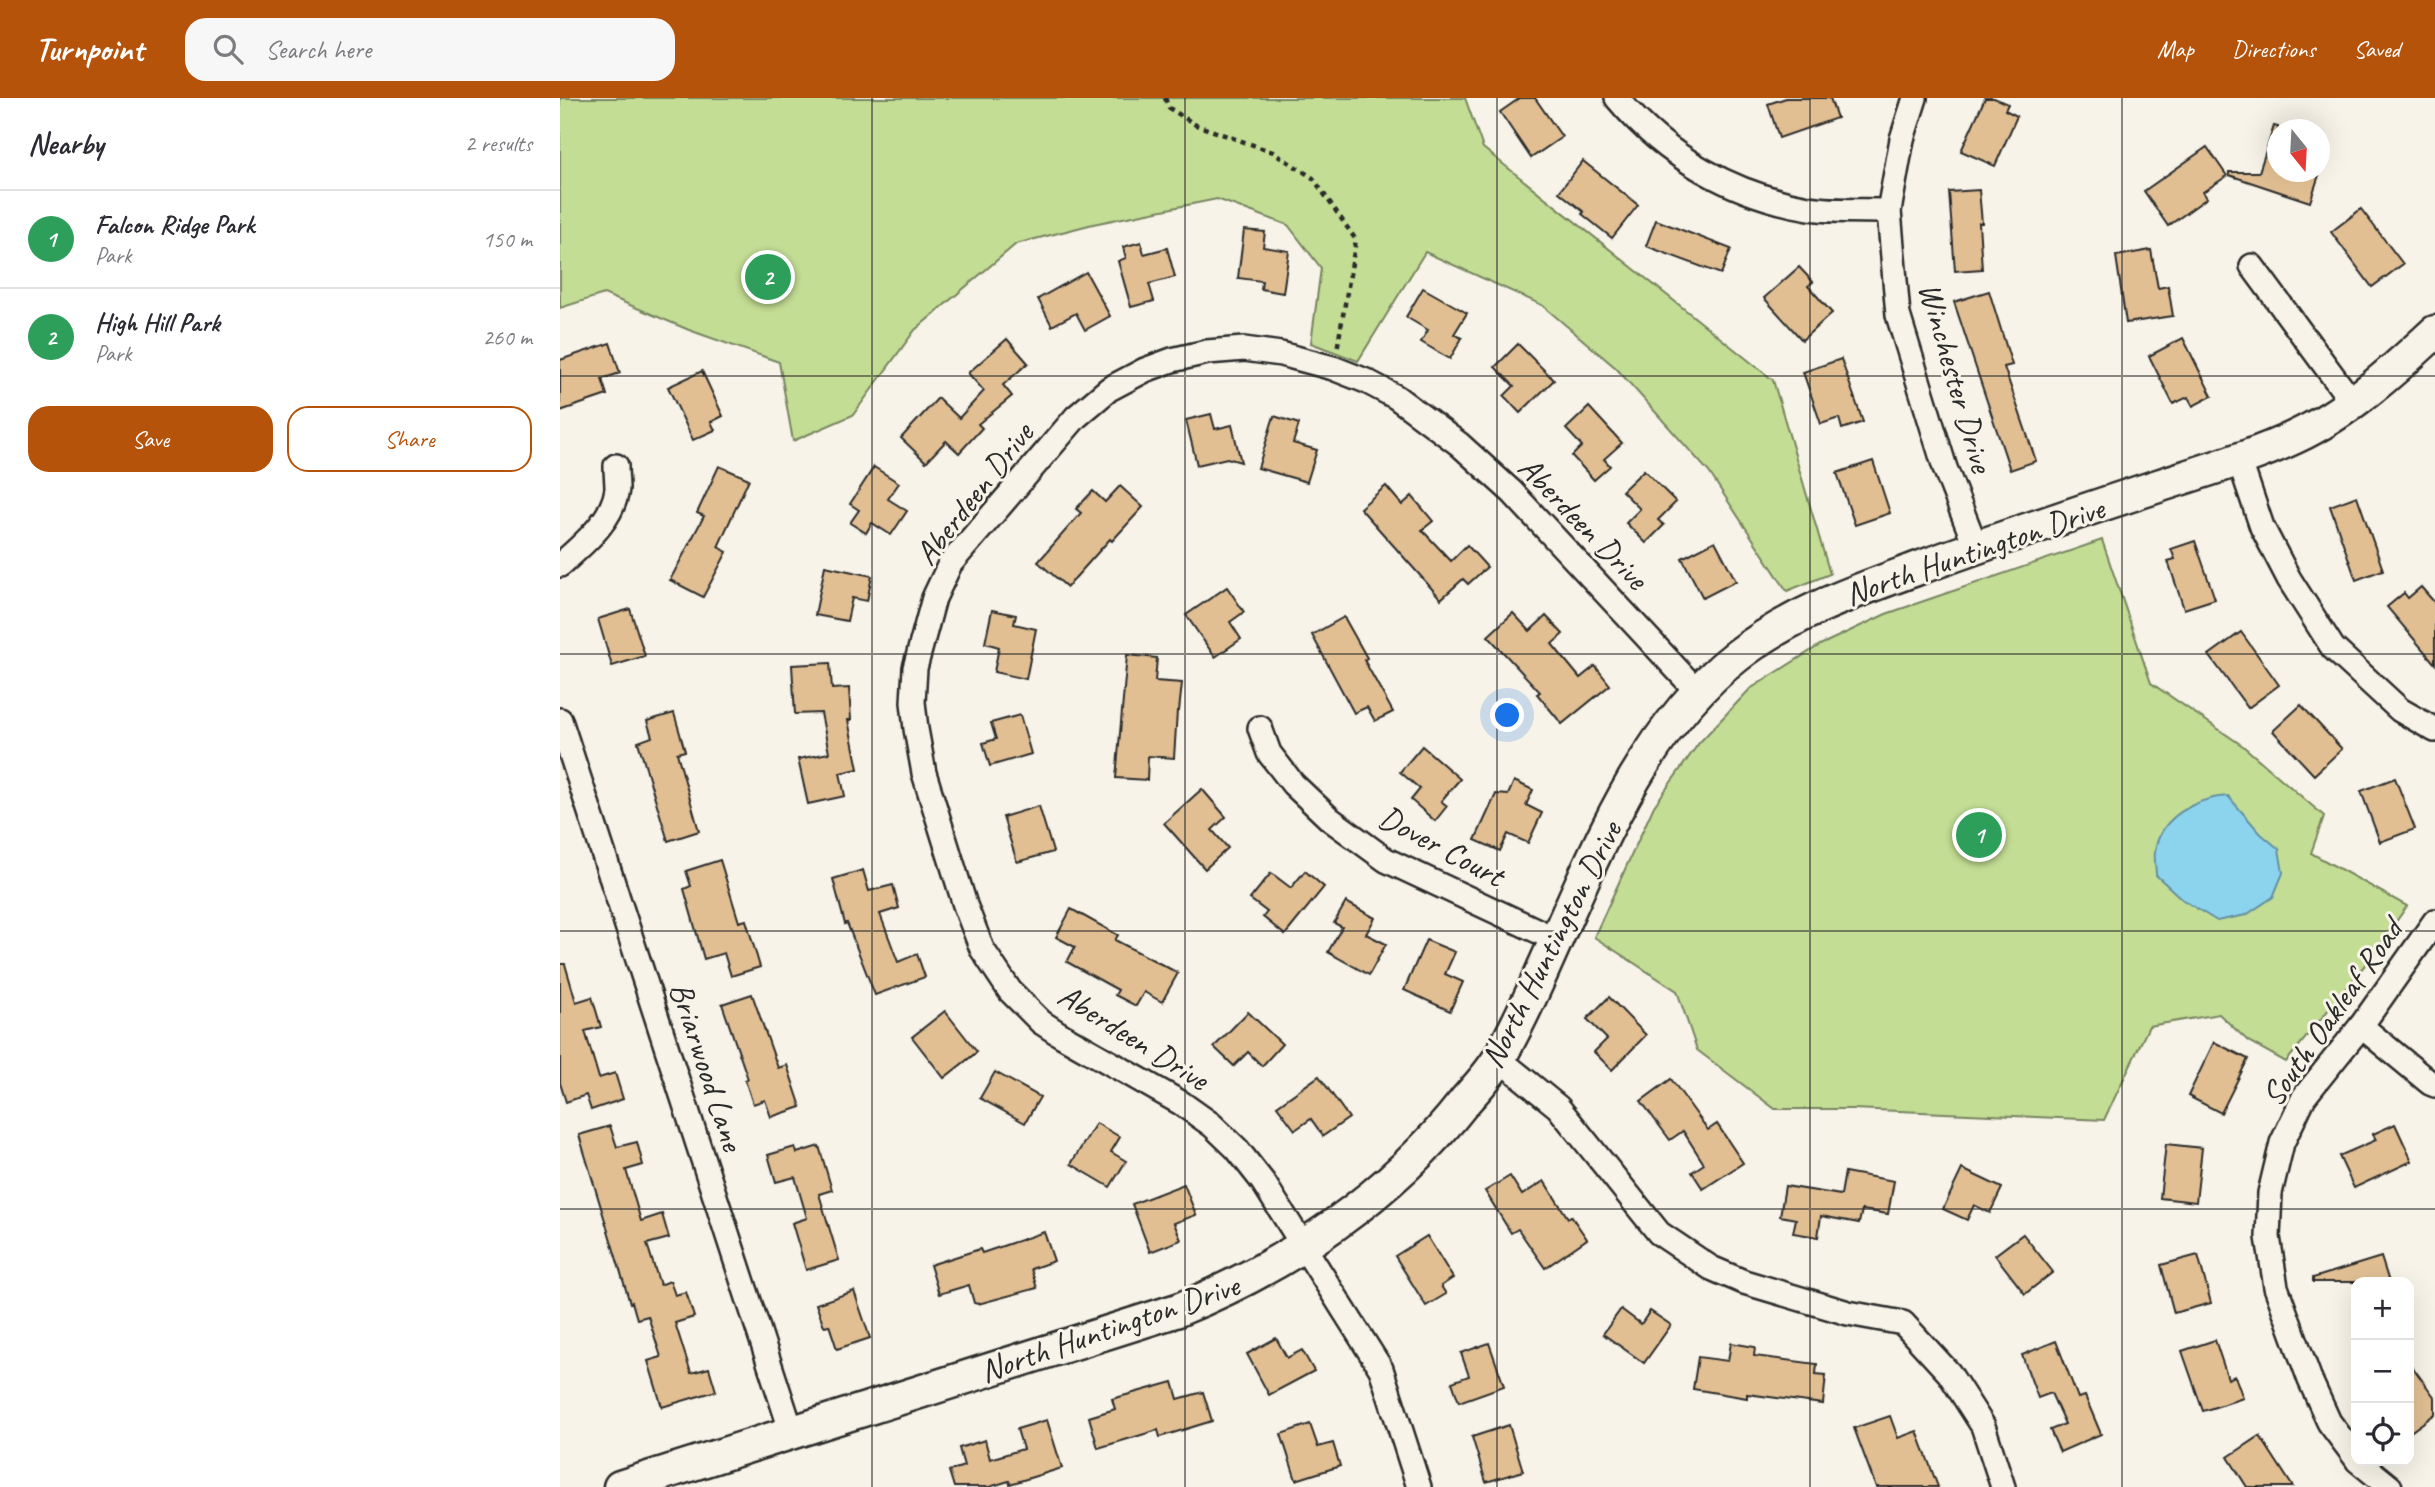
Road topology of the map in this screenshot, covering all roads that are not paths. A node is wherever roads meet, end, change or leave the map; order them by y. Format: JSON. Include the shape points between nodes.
{"nodes":[{"id":1,"x":1617,"y":98,"type":"edge"},
{"id":2,"x":1915,"y":98,"type":"edge"},
{"id":3,"x":1889,"y":211,"type":"junction"},
{"id":4,"x":2252,"y":266,"type":"dead end"},
{"id":5,"x":2435,"y":332,"type":"edge"},
{"id":6,"x":2352,"y":402,"type":"junction"},
{"id":7,"x":2239,"y":459,"type":"junction"},
{"id":8,"x":616,"y":466,"type":"dead end"},
{"id":9,"x":1976,"y":547,"type":"junction"},
{"id":10,"x":560,"y":565,"type":"edge"},
{"id":11,"x":1697,"y":691,"type":"junction"},
{"id":12,"x":560,"y":720,"type":"edge"},
{"id":13,"x":1260,"y":728,"type":"dead end"},
{"id":14,"x":2435,"y":730,"type":"edge"},
{"id":15,"x":2435,"y":920,"type":"edge"},
{"id":16,"x":1557,"y":940,"type":"junction"},
{"id":17,"x":2361,"y":1026,"type":"junction"},
{"id":18,"x":1499,"y":1059,"type":"junction"},
{"id":19,"x":2435,"y":1085,"type":"edge"},
{"id":20,"x":1304,"y":1247,"type":"junction"},
{"id":21,"x":792,"y":1433,"type":"junction"},
{"id":22,"x":2351,"y":1451,"type":"edge"},
{"id":23,"x":2365,"y":1466,"type":"edge"},
{"id":24,"x":620,"y":1487,"type":"edge"},
{"id":25,"x":1419,"y":1487,"type":"edge"},
{"id":26,"x":2003,"y":1487,"type":"edge"},
{"id":27,"x":2390,"y":1487,"type":"edge"}],
"edges":[{"from":1,"to":3,"type":"street","via":[[1667,147],[1730,185],[1810,208]]},
{"from":2,"to":3,"type":"street","name":"Winchester Drive"},
{"from":3,"to":9,"type":"street","name":"Winchester Drive","via":[[1898,315],[1945,468]]},
{"from":4,"to":6,"type":"street"},
{"from":5,"to":6,"type":"street","name":"North Huntington Drive"},
{"from":6,"to":7,"type":"street","name":"North Huntington Drive","via":[[2297,437]]},
{"from":7,"to":9,"type":"street","name":"North Huntington Drive"},
{"from":7,"to":14,"type":"street","via":[[2262,527],[2333,648],[2400,710]]},
{"from":8,"to":10,"type":"street","via":[[613,505],[597,529]]},
{"from":9,"to":11,"type":"street","name":"North Huntington Drive","via":[[1831,600],[1737,655]]},
{"from":11,"to":16,"type":"street","name":"North Huntington Drive","via":[[1639,768]]},
{"from":11,"to":20,"type":"street","name":"Aberdeen Drive","via":[[1512,492],[1459,444],[1396,397],[1333,368],[1281,354],[1244,349],[1207,352],[1145,370],[1109,389],[1076,417],[950,564],[922,639],[913,702],[924,773],[978,938],[997,974],[1061,1035],[1212,1125],[1263,1182]]},
{"from":12,"to":21,"type":"street","name":"Briarwood Lane"},
{"from":13,"to":16,"type":"street","name":"Dover Court","via":[[1269,753],[1293,784],[1330,820],[1386,860]]},
{"from":15,"to":17,"type":"street","name":"South Oakleaf Road"},
{"from":16,"to":18,"type":"street","name":"North Huntington Drive"},
{"from":17,"to":19,"type":"street"},
{"from":17,"to":22,"type":"street","name":"South Oakleaf Road","via":[[2304,1097],[2282,1143],[2270,1193],[2268,1237],[2276,1287],[2310,1380],[2329,1422]]},
{"from":18,"to":20,"type":"street","name":"North Huntington Drive","via":[[1423,1150]]},
{"from":18,"to":26,"type":"street","via":[[1558,1107],[1659,1233],[1711,1268],[1848,1313],[1903,1323],[1949,1373],[1983,1426]]},
{"from":20,"to":21,"type":"street","name":"North Huntington Drive","via":[[1240,1283],[1178,1310]]},
{"from":20,"to":25,"type":"street","name":"Aberdeen Drive","via":[[1381,1370]]},
{"from":21,"to":24,"type":"street","name":"North Huntington Drive"},
{"from":23,"to":27,"type":"street","name":"South Oakleaf Road"}]}
